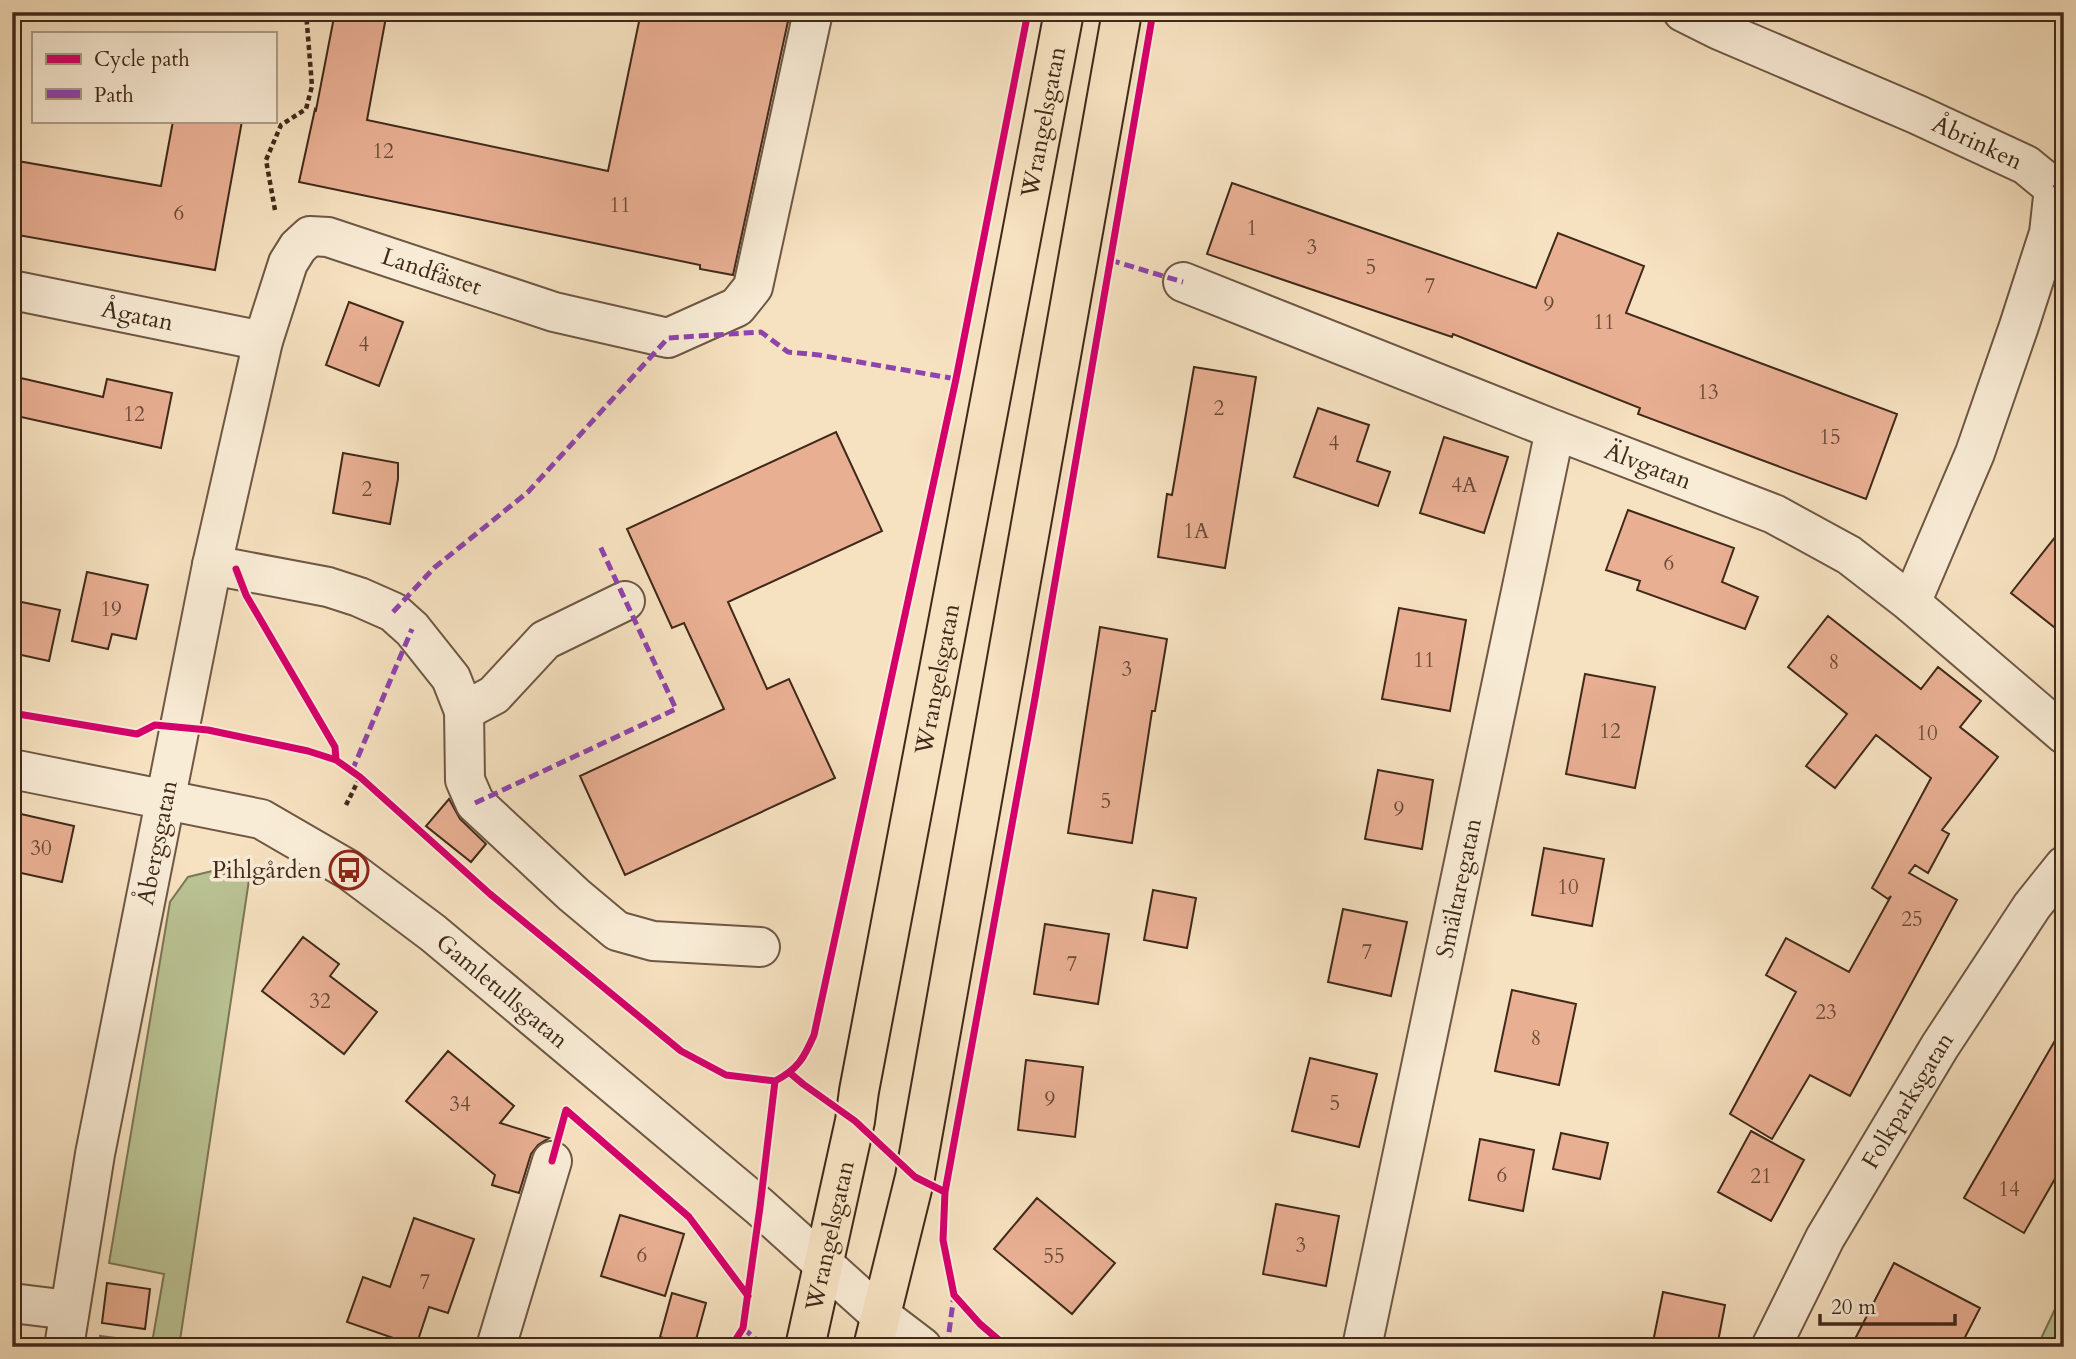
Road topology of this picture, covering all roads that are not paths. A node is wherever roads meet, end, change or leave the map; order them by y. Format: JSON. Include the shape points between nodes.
{"nodes":[{"id":1,"x":813,"y":12,"type":"edge"},
{"id":2,"x":1064,"y":12,"type":"edge"},
{"id":3,"x":1122,"y":12,"type":"edge"},
{"id":4,"x":1683,"y":12,"type":"edge"},
{"id":5,"x":1183,"y":282,"type":"dead end"},
{"id":6,"x":12,"y":290,"type":"edge"},
{"id":7,"x":263,"y":341,"type":"junction"},
{"id":8,"x":1555,"y":430,"type":"junction"},
{"id":9,"x":212,"y":565,"type":"junction"},
{"id":10,"x":625,"y":601,"type":"dead end"},
{"id":11,"x":1911,"y":603,"type":"junction"},
{"id":12,"x":464,"y":711,"type":"junction"},
{"id":13,"x":2064,"y":734,"type":"edge"},
{"id":14,"x":12,"y":769,"type":"edge"},
{"id":15,"x":164,"y":799,"type":"junction"},
{"id":16,"x":2064,"y":866,"type":"edge"},
{"id":17,"x":760,"y":947,"type":"dead end"},
{"id":18,"x":552,"y":1161,"type":"dead end"},
{"id":19,"x":823,"y":1263,"type":"junction"},
{"id":20,"x":12,"y":1303,"type":"edge"},
{"id":21,"x":66,"y":1329,"type":"edge"},
{"id":22,"x":876,"y":1331,"type":"edge"},
{"id":23,"x":496,"y":1347,"type":"edge"},
{"id":24,"x":806,"y":1347,"type":"edge"},
{"id":25,"x":922,"y":1347,"type":"edge"},
{"id":26,"x":1362,"y":1347,"type":"edge"},
{"id":27,"x":1771,"y":1347,"type":"edge"}],
"edges":[{"from":1,"to":7,"type":"street","name":"Landfästet","via":[[753,287],[737,307],[668,338],[554,312],[328,237],[310,236],[288,263]]},
{"from":2,"to":19,"type":"main road","name":"Wrangelsgatan","via":[[855,1121]]},
{"from":3,"to":22,"type":"main road","via":[[915,1177]]},
{"from":4,"to":11,"type":"street","name":"Åbrinken","via":[[2026,165],[2054,188],[2049,233],[1975,453]]},
{"from":5,"to":8,"type":"street","name":"Älvgatan"},
{"from":6,"to":7,"type":"street","name":"Ågatan"},
{"from":7,"to":9,"type":"street","name":"Åbergsgatan"},
{"from":8,"to":11,"type":"street","name":"Älvgatan","via":[[1774,514],[1849,555]]},
{"from":8,"to":26,"type":"street","name":"Smältaregatan"},
{"from":9,"to":12,"type":"street","via":[[328,587],[393,612],[451,678]]},
{"from":9,"to":15,"type":"street","name":"Åbergsgatan"},
{"from":10,"to":12,"type":"street","via":[[545,640],[494,695]]},
{"from":11,"to":13,"type":"street","name":"Älvgatan"},
{"from":12,"to":17,"type":"street","via":[[465,780],[475,803],[617,931],[653,941]]},
{"from":14,"to":15,"type":"street","name":"Gamletullsgatan"},
{"from":15,"to":19,"type":"street","name":"Gamletullsgatan","via":[[261,819],[349,870],[433,933]]},
{"from":15,"to":21,"type":"street","name":"Åbergsgatan"},
{"from":16,"to":27,"type":"street","name":"Folkparksgatan","via":[[2032,906],[1940,1046],[1825,1238]]},
{"from":18,"to":23,"type":"street"},
{"from":19,"to":22,"type":"street","name":"Gamletullsgatan"},
{"from":19,"to":24,"type":"main road","name":"Wrangelsgatan"},
{"from":20,"to":21,"type":"street"},
{"from":22,"to":25,"type":"street","name":"Gamletullsgatan"}]}
